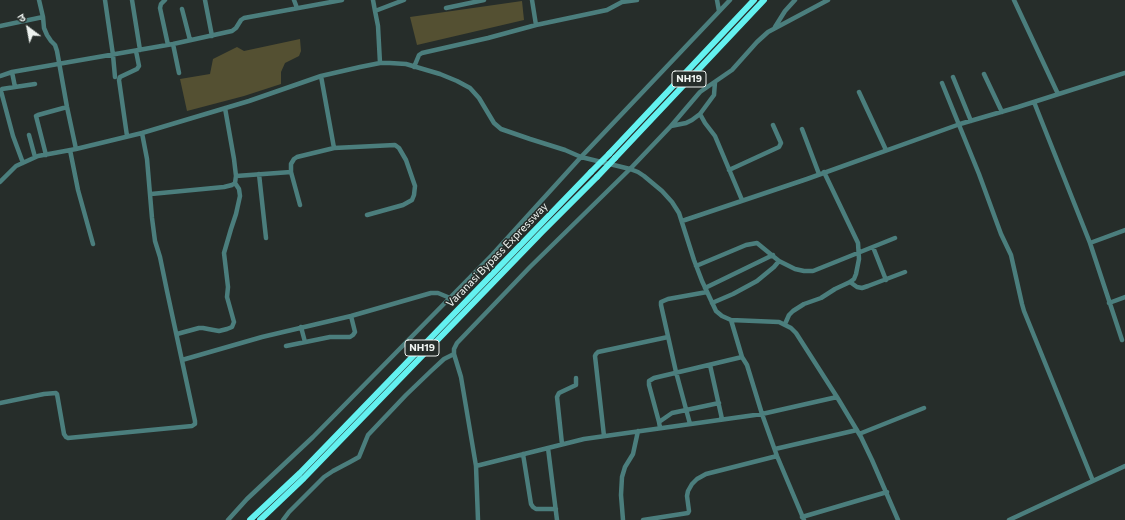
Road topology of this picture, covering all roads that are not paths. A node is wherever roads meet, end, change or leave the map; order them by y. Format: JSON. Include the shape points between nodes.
{"nodes":[{"id":1,"x":39,"y":0,"type":"edge"},
{"id":2,"x":105,"y":0,"type":"edge"},
{"id":3,"x":132,"y":0,"type":"edge"},
{"id":4,"x":165,"y":0,"type":"edge"},
{"id":5,"x":205,"y":0,"type":"edge"},
{"id":6,"x":294,"y":0,"type":"edge"},
{"id":7,"x":342,"y":0,"type":"edge"},
{"id":8,"x":373,"y":0,"type":"edge"},
{"id":9,"x":484,"y":0,"type":"edge"},
{"id":10,"x":532,"y":0,"type":"edge"},
{"id":11,"x":637,"y":0,"type":"edge"},
{"id":12,"x":717,"y":0,"type":"edge"},
{"id":13,"x":730,"y":0,"type":"edge"},
{"id":14,"x":754,"y":0,"type":"edge"},
{"id":15,"x":764,"y":0,"type":"edge"},
{"id":16,"x":795,"y":0,"type":"edge"},
{"id":17,"x":828,"y":0,"type":"edge"},
{"id":18,"x":1014,"y":0,"type":"edge"},
{"id":19,"x":400,"y":2,"type":"edge"},
{"id":20,"x":296,"y":8,"type":"junction"},
{"id":21,"x":446,"y":8,"type":"dead end"},
{"id":22,"x":182,"y":9,"type":"dead end"},
{"id":23,"x":375,"y":11,"type":"junction"},
{"id":24,"x":719,"y":11,"type":"junction"},
{"id":25,"x":43,"y":17,"type":"junction"},
{"id":26,"x":536,"y":25,"type":"junction"},
{"id":27,"x":0,"y":26,"type":"edge"},
{"id":28,"x":774,"y":29,"type":"junction"},
{"id":29,"x":212,"y":36,"type":"junction"},
{"id":30,"x":190,"y":40,"type":"junction"},
{"id":31,"x":170,"y":45,"type":"junction"},
{"id":32,"x":138,"y":50,"type":"junction"},
{"id":33,"x":113,"y":55,"type":"junction"},
{"id":34,"x":380,"y":63,"type":"junction"},
{"id":35,"x":60,"y":64,"type":"junction"},
{"id":36,"x":413,"y":66,"type":"junction"},
{"id":37,"x":12,"y":72,"type":"junction"},
{"id":38,"x":179,"y":73,"type":"dead end"},
{"id":39,"x":1125,"y":73,"type":"edge"},
{"id":40,"x":984,"y":74,"type":"dead end"},
{"id":41,"x":0,"y":76,"type":"edge"},
{"id":42,"x":321,"y":76,"type":"junction"},
{"id":43,"x":115,"y":77,"type":"dead end"},
{"id":44,"x":953,"y":78,"type":"dead end"},
{"id":45,"x":715,"y":82,"type":"junction"},
{"id":46,"x":942,"y":83,"type":"dead end"},
{"id":47,"x":35,"y":84,"type":"dead end"},
{"id":48,"x":15,"y":87,"type":"junction"},
{"id":49,"x":859,"y":92,"type":"dead end"},
{"id":50,"x":1058,"y":94,"type":"junction"},
{"id":51,"x":1034,"y":102,"type":"junction"},
{"id":52,"x":67,"y":107,"type":"junction"},
{"id":53,"x":225,"y":108,"type":"junction"},
{"id":54,"x":1002,"y":112,"type":"junction"},
{"id":55,"x":700,"y":114,"type":"junction"},
{"id":56,"x":971,"y":121,"type":"junction"},
{"id":57,"x":960,"y":124,"type":"junction"},
{"id":58,"x":773,"y":125,"type":"dead end"},
{"id":59,"x":671,"y":126,"type":"junction"},
{"id":60,"x":802,"y":129,"type":"dead end"},
{"id":61,"x":142,"y":133,"type":"junction"},
{"id":62,"x":29,"y":135,"type":"dead end"},
{"id":63,"x":126,"y":136,"type":"junction"},
{"id":64,"x":334,"y":148,"type":"junction"},
{"id":65,"x":76,"y":149,"type":"junction"},
{"id":66,"x":70,"y":150,"type":"junction"},
{"id":67,"x":886,"y":150,"type":"junction"},
{"id":68,"x":46,"y":155,"type":"junction"},
{"id":69,"x":35,"y":157,"type":"junction"},
{"id":70,"x":581,"y":157,"type":"junction"},
{"id":71,"x":23,"y":163,"type":"junction"},
{"id":72,"x":630,"y":169,"type":"junction"},
{"id":73,"x":729,"y":170,"type":"junction"},
{"id":74,"x":291,"y":172,"type":"junction"},
{"id":75,"x":822,"y":173,"type":"junction"},
{"id":76,"x":259,"y":174,"type":"junction"},
{"id":77,"x":236,"y":176,"type":"junction"},
{"id":78,"x":0,"y":182,"type":"edge"},
{"id":79,"x":235,"y":183,"type":"junction"},
{"id":80,"x":151,"y":194,"type":"junction"},
{"id":81,"x":742,"y":200,"type":"junction"},
{"id":82,"x":300,"y":205,"type":"dead end"},
{"id":83,"x":367,"y":215,"type":"dead end"},
{"id":84,"x":682,"y":221,"type":"junction"},
{"id":85,"x":1125,"y":230,"type":"edge"},
{"id":86,"x":266,"y":238,"type":"dead end"},
{"id":87,"x":895,"y":238,"type":"dead end"},
{"id":88,"x":1090,"y":243,"type":"junction"},
{"id":89,"x":92,"y":244,"type":"dead end"},
{"id":90,"x":873,"y":247,"type":"junction"},
{"id":91,"x":860,"y":253,"type":"junction"},
{"id":92,"x":773,"y":255,"type":"junction"},
{"id":93,"x":779,"y":261,"type":"junction"},
{"id":94,"x":696,"y":266,"type":"junction"},
{"id":95,"x":905,"y":272,"type":"dead end"},
{"id":96,"x":886,"y":280,"type":"junction"},
{"id":97,"x":850,"y":282,"type":"junction"},
{"id":98,"x":706,"y":290,"type":"junction"},
{"id":99,"x":1125,"y":297,"type":"edge"},
{"id":100,"x":450,"y":298,"type":"junction"},
{"id":101,"x":712,"y":302,"type":"junction"},
{"id":102,"x":1110,"y":303,"type":"junction"},
{"id":103,"x":351,"y":316,"type":"junction"},
{"id":104,"x":731,"y":320,"type":"junction"},
{"id":105,"x":785,"y":324,"type":"junction"},
{"id":106,"x":301,"y":328,"type":"junction"},
{"id":107,"x":177,"y":334,"type":"junction"},
{"id":108,"x":668,"y":337,"type":"junction"},
{"id":109,"x":1122,"y":340,"type":"dead end"},
{"id":110,"x":305,"y":342,"type":"junction"},
{"id":111,"x":286,"y":346,"type":"dead end"},
{"id":112,"x":454,"y":354,"type":"junction"},
{"id":113,"x":742,"y":357,"type":"junction"},
{"id":114,"x":182,"y":360,"type":"junction"},
{"id":115,"x":710,"y":365,"type":"junction"},
{"id":116,"x":676,"y":372,"type":"junction"},
{"id":117,"x":576,"y":378,"type":"dead end"},
{"id":118,"x":837,"y":397,"type":"junction"},
{"id":119,"x":0,"y":403,"type":"edge"},
{"id":120,"x":719,"y":403,"type":"junction"},
{"id":121,"x":924,"y":408,"type":"dead end"},
{"id":122,"x":686,"y":410,"type":"junction"},
{"id":123,"x":762,"y":414,"type":"junction"},
{"id":124,"x":722,"y":420,"type":"junction"},
{"id":125,"x":659,"y":422,"type":"junction"},
{"id":126,"x":690,"y":424,"type":"junction"},
{"id":127,"x":660,"y":428,"type":"junction"},
{"id":128,"x":638,"y":431,"type":"junction"},
{"id":129,"x":858,"y":432,"type":"junction"},
{"id":130,"x":604,"y":436,"type":"junction"},
{"id":131,"x":562,"y":444,"type":"junction"},
{"id":132,"x":548,"y":448,"type":"junction"},
{"id":133,"x":774,"y":449,"type":"junction"},
{"id":134,"x":523,"y":454,"type":"junction"},
{"id":135,"x":777,"y":456,"type":"junction"},
{"id":136,"x":476,"y":466,"type":"junction"},
{"id":137,"x":1125,"y":467,"type":"edge"},
{"id":138,"x":1093,"y":481,"type":"junction"},
{"id":139,"x":887,"y":492,"type":"junction"},
{"id":140,"x":556,"y":509,"type":"junction"},
{"id":141,"x":803,"y":518,"type":"edge"},
{"id":142,"x":228,"y":520,"type":"edge"},
{"id":143,"x":250,"y":520,"type":"edge"},
{"id":144,"x":260,"y":520,"type":"edge"},
{"id":145,"x":283,"y":520,"type":"edge"},
{"id":146,"x":478,"y":520,"type":"edge"},
{"id":147,"x":557,"y":520,"type":"edge"},
{"id":148,"x":623,"y":520,"type":"edge"},
{"id":149,"x":643,"y":520,"type":"edge"},
{"id":150,"x":898,"y":520,"type":"edge"},
{"id":151,"x":1009,"y":520,"type":"edge"}],
"edges":[{"from":1,"to":25,"type":"street"},
{"from":2,"to":33,"type":"street"},
{"from":3,"to":32,"type":"street"},
{"from":4,"to":31,"type":"street","via":[[160,8]]},
{"from":5,"to":29,"type":"street"},
{"from":6,"to":20,"type":"street"},
{"from":7,"to":20,"type":"street"},
{"from":8,"to":23,"type":"street"},
{"from":9,"to":21,"type":"street"},
{"from":10,"to":26,"type":"street"},
{"from":11,"to":26,"type":"street","via":[[622,2],[607,10]]},
{"from":12,"to":24,"type":"street"},
{"from":13,"to":24,"type":"street"},
{"from":14,"to":143,"type":"highway","name":"Varanasi Bypass Expressway","number":"NH19","bridge":true,"via":[[300,474]]},
{"from":15,"to":144,"type":"highway","name":"Varanasi Bypass Expressway","number":"NH19","bridge":true,"via":[[597,177]]},
{"from":16,"to":28,"type":"street"},
{"from":17,"to":28,"type":"street"},
{"from":18,"to":50,"type":"street"},
{"from":19,"to":23,"type":"street"},
{"from":20,"to":29,"type":"street","via":[[244,18],[232,31]]},
{"from":22,"to":30,"type":"street"},
{"from":23,"to":34,"type":"street"},
{"from":24,"to":70,"type":"street"},
{"from":25,"to":27,"type":"street"},
{"from":25,"to":35,"type":"street","via":[[44,28],[55,45]]},
{"from":26,"to":36,"type":"street","via":[[422,53]]},
{"from":28,"to":45,"type":"street","via":[[757,42],[732,70]]},
{"from":29,"to":30,"type":"street"},
{"from":30,"to":31,"type":"street"},
{"from":31,"to":32,"type":"street"},
{"from":31,"to":38,"type":"street"},
{"from":32,"to":33,"type":"street"},
{"from":32,"to":63,"type":"street","via":[[139,66],[119,80]]},
{"from":33,"to":35,"type":"street"},
{"from":33,"to":43,"type":"street"},
{"from":34,"to":36,"type":"street"},
{"from":34,"to":42,"type":"street"},
{"from":35,"to":37,"type":"street"},
{"from":35,"to":52,"type":"street"},
{"from":36,"to":70,"type":"street","via":[[445,76],[470,88],[501,129]]},
{"from":37,"to":41,"type":"street"},
{"from":37,"to":48,"type":"street"},
{"from":39,"to":50,"type":"street"},
{"from":40,"to":54,"type":"street"},
{"from":42,"to":53,"type":"street"},
{"from":42,"to":64,"type":"street"},
{"from":44,"to":56,"type":"street"},
{"from":45,"to":55,"type":"street","via":[[714,95]]},
{"from":45,"to":59,"type":"street","via":[[700,92]]},
{"from":46,"to":57,"type":"street"},
{"from":47,"to":48,"type":"street"},
{"from":48,"to":71,"type":"street","via":[[1,91]]},
{"from":49,"to":67,"type":"street"},
{"from":50,"to":51,"type":"street"},
{"from":51,"to":54,"type":"street"},
{"from":51,"to":88,"type":"street"},
{"from":52,"to":65,"type":"street"},
{"from":52,"to":68,"type":"street","via":[[36,116]]},
{"from":53,"to":61,"type":"street"},
{"from":53,"to":77,"type":"street"},
{"from":54,"to":56,"type":"street"},
{"from":55,"to":59,"type":"street","via":[[686,123]]},
{"from":55,"to":73,"type":"street","via":[[715,136]]},
{"from":56,"to":57,"type":"street"},
{"from":57,"to":67,"type":"street"},
{"from":57,"to":138,"type":"street","via":[[1011,255],[1024,312]]},
{"from":58,"to":73,"type":"street","via":[[781,143],[779,147]]},
{"from":59,"to":72,"type":"street"},
{"from":60,"to":75,"type":"street"},
{"from":61,"to":63,"type":"street"},
{"from":61,"to":80,"type":"street"},
{"from":62,"to":69,"type":"street"},
{"from":63,"to":65,"type":"street"},
{"from":64,"to":74,"type":"street","via":[[297,157],[291,164]]},
{"from":64,"to":83,"type":"street","via":[[395,145],[406,160],[414,186],[412,200]]},
{"from":65,"to":66,"type":"street"},
{"from":66,"to":68,"type":"street"},
{"from":66,"to":89,"type":"street"},
{"from":67,"to":75,"type":"street"},
{"from":68,"to":69,"type":"street"},
{"from":69,"to":71,"type":"street"},
{"from":70,"to":72,"type":"street"},
{"from":70,"to":100,"type":"street"},
{"from":71,"to":78,"type":"street","via":[[16,166]]},
{"from":72,"to":84,"type":"street","via":[[644,176],[662,191],[672,202]]},
{"from":72,"to":112,"type":"street","via":[[457,343]]},
{"from":73,"to":81,"type":"street"},
{"from":74,"to":76,"type":"street"},
{"from":74,"to":82,"type":"street"},
{"from":75,"to":81,"type":"street"},
{"from":75,"to":91,"type":"street","via":[[854,232]]},
{"from":76,"to":77,"type":"street"},
{"from":76,"to":86,"type":"street"},
{"from":77,"to":79,"type":"street"},
{"from":79,"to":80,"type":"street"},
{"from":79,"to":107,"type":"street","via":[[240,196],[224,253],[228,287],[226,297],[234,322],[232,327],[219,331],[199,328]]},
{"from":80,"to":107,"type":"street","via":[[155,241]]},
{"from":81,"to":84,"type":"street"},
{"from":84,"to":94,"type":"street"},
{"from":85,"to":88,"type":"street"},
{"from":87,"to":90,"type":"street"},
{"from":88,"to":102,"type":"street"},
{"from":90,"to":91,"type":"street"},
{"from":90,"to":96,"type":"street"},
{"from":91,"to":93,"type":"street","via":[[804,272],[794,270]]},
{"from":91,"to":97,"type":"street","via":[[856,274]]},
{"from":92,"to":93,"type":"street"},
{"from":92,"to":94,"type":"street","via":[[757,243],[753,243]]},
{"from":92,"to":98,"type":"street"},
{"from":93,"to":101,"type":"street","via":[[757,281]]},
{"from":94,"to":98,"type":"street"},
{"from":95,"to":96,"type":"street"},
{"from":96,"to":97,"type":"street","via":[[862,288]]},
{"from":97,"to":105,"type":"street","via":[[821,298],[799,306],[789,315]]},
{"from":98,"to":101,"type":"street"},
{"from":98,"to":108,"type":"street","via":[[661,302]]},
{"from":99,"to":102,"type":"street"},
{"from":100,"to":103,"type":"street","via":[[431,293]]},
{"from":100,"to":142,"type":"street","via":[[313,438]]},
{"from":101,"to":104,"type":"street","via":[[716,311]]},
{"from":102,"to":109,"type":"street"},
{"from":103,"to":106,"type":"street"},
{"from":103,"to":110,"type":"street","via":[[355,332],[350,337],[330,337]]},
{"from":104,"to":105,"type":"street"},
{"from":104,"to":113,"type":"street"},
{"from":105,"to":118,"type":"street","via":[[796,333]]},
{"from":106,"to":110,"type":"street"},
{"from":106,"to":114,"type":"street"},
{"from":107,"to":114,"type":"street"},
{"from":108,"to":116,"type":"street"},
{"from":108,"to":130,"type":"street","via":[[596,354]]},
{"from":110,"to":111,"type":"street"},
{"from":112,"to":136,"type":"street","via":[[461,377]]},
{"from":112,"to":145,"type":"street","via":[[444,359],[368,435],[359,457],[324,478]]},
{"from":113,"to":115,"type":"street"},
{"from":113,"to":123,"type":"street","via":[[747,365]]},
{"from":114,"to":119,"type":"street","via":[[195,421],[192,426],[68,438],[64,434],[56,393]]},
{"from":115,"to":116,"type":"street"},
{"from":115,"to":120,"type":"street"},
{"from":116,"to":122,"type":"street"},
{"from":116,"to":125,"type":"street","via":[[651,379],[649,382]]},
{"from":117,"to":131,"type":"street","via":[[576,385],[559,393],[557,397]]},
{"from":118,"to":123,"type":"street"},
{"from":118,"to":129,"type":"street"},
{"from":120,"to":122,"type":"street"},
{"from":120,"to":124,"type":"street"},
{"from":121,"to":129,"type":"street"},
{"from":122,"to":125,"type":"street","via":[[672,413]]},
{"from":122,"to":126,"type":"street"},
{"from":123,"to":124,"type":"street"},
{"from":123,"to":133,"type":"street"},
{"from":124,"to":126,"type":"street"},
{"from":125,"to":127,"type":"street"},
{"from":126,"to":127,"type":"street"},
{"from":127,"to":128,"type":"street"},
{"from":128,"to":130,"type":"street"},
{"from":128,"to":148,"type":"street","via":[[633,454],[622,477]]},
{"from":129,"to":133,"type":"street"},
{"from":129,"to":139,"type":"street"},
{"from":130,"to":131,"type":"street"},
{"from":131,"to":132,"type":"street"},
{"from":132,"to":134,"type":"street"},
{"from":132,"to":140,"type":"street"},
{"from":133,"to":135,"type":"street"},
{"from":134,"to":136,"type":"street"},
{"from":134,"to":140,"type":"street","via":[[531,504],[536,509]]},
{"from":135,"to":141,"type":"street"},
{"from":135,"to":149,"type":"street","via":[[706,474],[697,479],[688,491],[688,513]]},
{"from":136,"to":146,"type":"street"},
{"from":137,"to":138,"type":"street"},
{"from":138,"to":151,"type":"street"},
{"from":139,"to":141,"type":"street"},
{"from":139,"to":150,"type":"street"},
{"from":140,"to":147,"type":"street"}]}
